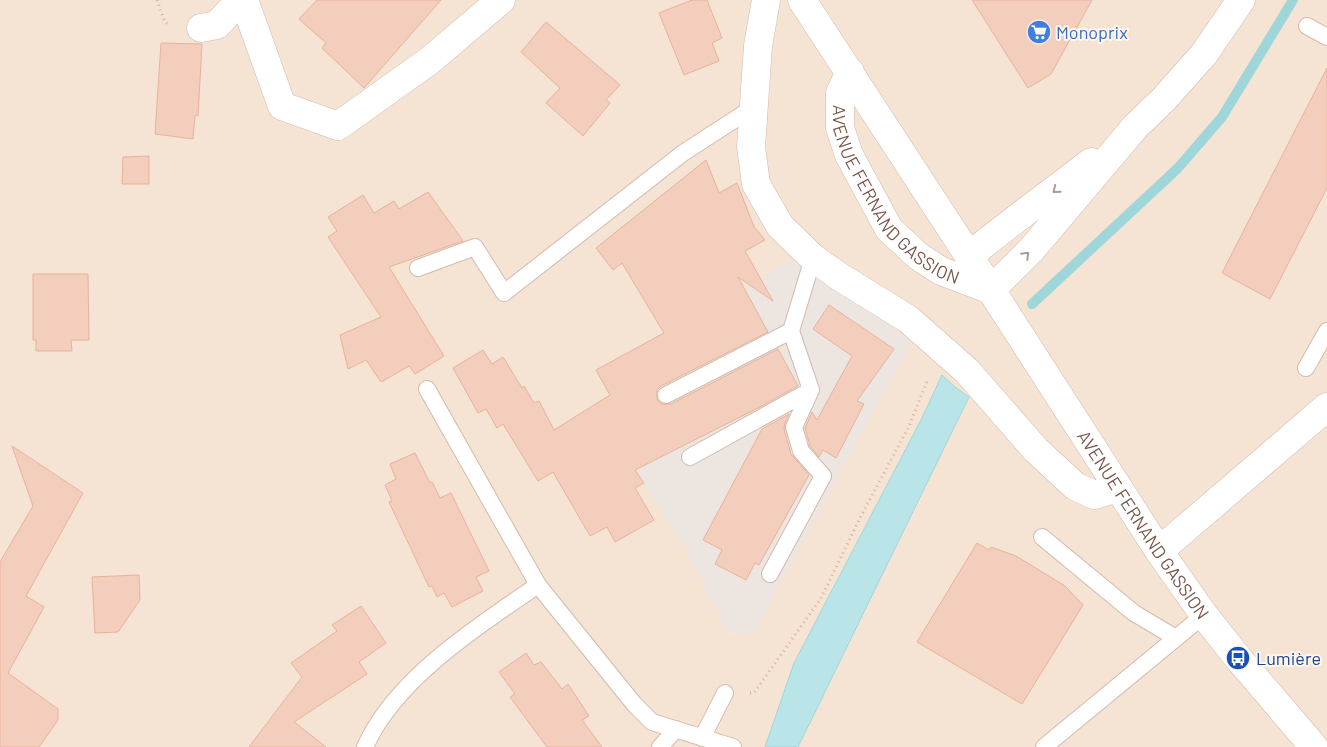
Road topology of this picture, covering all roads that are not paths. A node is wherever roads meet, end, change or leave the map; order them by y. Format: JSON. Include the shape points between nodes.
{"nodes":[{"id":1,"x":240,"y":0,"type":"edge"},
{"id":2,"x":244,"y":0,"type":"edge"},
{"id":3,"x":501,"y":0,"type":"edge"},
{"id":4,"x":766,"y":0,"type":"edge"},
{"id":5,"x":802,"y":0,"type":"edge"},
{"id":6,"x":1241,"y":0,"type":"edge"},
{"id":7,"x":1307,"y":26,"type":"dead end"},
{"id":8,"x":201,"y":28,"type":"dead end"},
{"id":9,"x":1327,"y":37,"type":"edge"},
{"id":10,"x":850,"y":72,"type":"junction"},
{"id":11,"x":754,"y":107,"type":"junction"},
{"id":12,"x":1135,"y":127,"type":"junction"},
{"id":13,"x":970,"y":256,"type":"junction"},
{"id":14,"x":813,"y":258,"type":"junction"},
{"id":15,"x":418,"y":268,"type":"dead end"},
{"id":16,"x":991,"y":290,"type":"junction"},
{"id":17,"x":1327,"y":331,"type":"edge"},
{"id":18,"x":791,"y":332,"type":"junction"},
{"id":19,"x":1306,"y":368,"type":"dead end"},
{"id":20,"x":428,"y":389,"type":"dead end"},
{"id":21,"x":810,"y":390,"type":"junction"},
{"id":22,"x":666,"y":395,"type":"dead end"},
{"id":23,"x":1327,"y":407,"type":"edge"},
{"id":24,"x":690,"y":457,"type":"dead end"},
{"id":25,"x":1118,"y":488,"type":"junction"},
{"id":26,"x":1042,"y":537,"type":"dead end"},
{"id":27,"x":1159,"y":551,"type":"junction"},
{"id":28,"x":770,"y":574,"type":"dead end"},
{"id":29,"x":538,"y":585,"type":"junction"},
{"id":30,"x":1204,"y":615,"type":"junction"},
{"id":31,"x":1176,"y":638,"type":"junction"},
{"id":32,"x":726,"y":693,"type":"road end"},
{"id":33,"x":676,"y":729,"type":"junction"},
{"id":34,"x":702,"y":738,"type":"junction"},
{"id":35,"x":365,"y":747,"type":"edge"},
{"id":36,"x":660,"y":747,"type":"edge"},
{"id":37,"x":734,"y":747,"type":"edge"},
{"id":38,"x":1044,"y":747,"type":"edge"},
{"id":39,"x":1314,"y":747,"type":"edge"}],
"edges":[{"from":1,"to":8,"type":"street","via":[[217,25]]},
{"from":2,"to":3,"type":"street","via":[[282,106],[338,126],[429,61]]},
{"from":4,"to":11,"type":"street","via":[[758,46]]},
{"from":5,"to":10,"type":"street","name":"AVENUE FERNAND GASSION"},
{"from":6,"to":12,"type":"street","via":[[1204,54]]},
{"from":7,"to":9,"type":"lane"},
{"from":10,"to":13,"type":"street","name":"AVENUE FERNAND GASSION"},
{"from":10,"to":16,"type":"street","name":"AVENUE FERNAND GASSION","via":[[840,93],[840,128],[849,155],[889,229],[918,256],[941,271]]},
{"from":11,"to":14,"type":"street","via":[[751,147],[756,184],[780,226]]},
{"from":11,"to":15,"type":"lane","via":[[683,153],[504,293],[475,247]]},
{"from":12,"to":13,"type":"street","one_way":true},
{"from":16,"to":12,"type":"street","one_way":true,"via":[[1056,222]]},
{"from":13,"to":16,"type":"street","name":"AVENUE FERNAND GASSION"},
{"from":14,"to":18,"type":"lane"},
{"from":14,"to":25,"type":"street","via":[[908,319],[967,371],[1036,450],[1075,486],[1094,495]]},
{"from":16,"to":25,"type":"street","name":"AVENUE FERNAND GASSION"},
{"from":17,"to":19,"type":"lane"},
{"from":18,"to":21,"type":"lane"},
{"from":18,"to":22,"type":"lane"},
{"from":20,"to":29,"type":"lane"},
{"from":21,"to":24,"type":"lane"},
{"from":21,"to":28,"type":"lane","via":[[794,427],[801,450],[823,476]]},
{"from":23,"to":27,"type":"street"},
{"from":25,"to":27,"type":"street","name":"AVENUE FERNAND GASSION"},
{"from":26,"to":31,"type":"lane","via":[[1134,613]]},
{"from":27,"to":30,"type":"street","name":"AVENUE FERNAND GASSION"},
{"from":29,"to":33,"type":"lane","via":[[634,704],[652,722]]},
{"from":29,"to":35,"type":"lane","via":[[472,630],[413,681],[373,728]]},
{"from":30,"to":31,"type":"lane"},
{"from":30,"to":39,"type":"street","name":"AVENUE FERNAND GASSION"},
{"from":31,"to":38,"type":"lane"},
{"from":32,"to":34,"type":"lane"},
{"from":33,"to":34,"type":"lane"},
{"from":33,"to":36,"type":"lane"},
{"from":34,"to":37,"type":"lane"}]}
